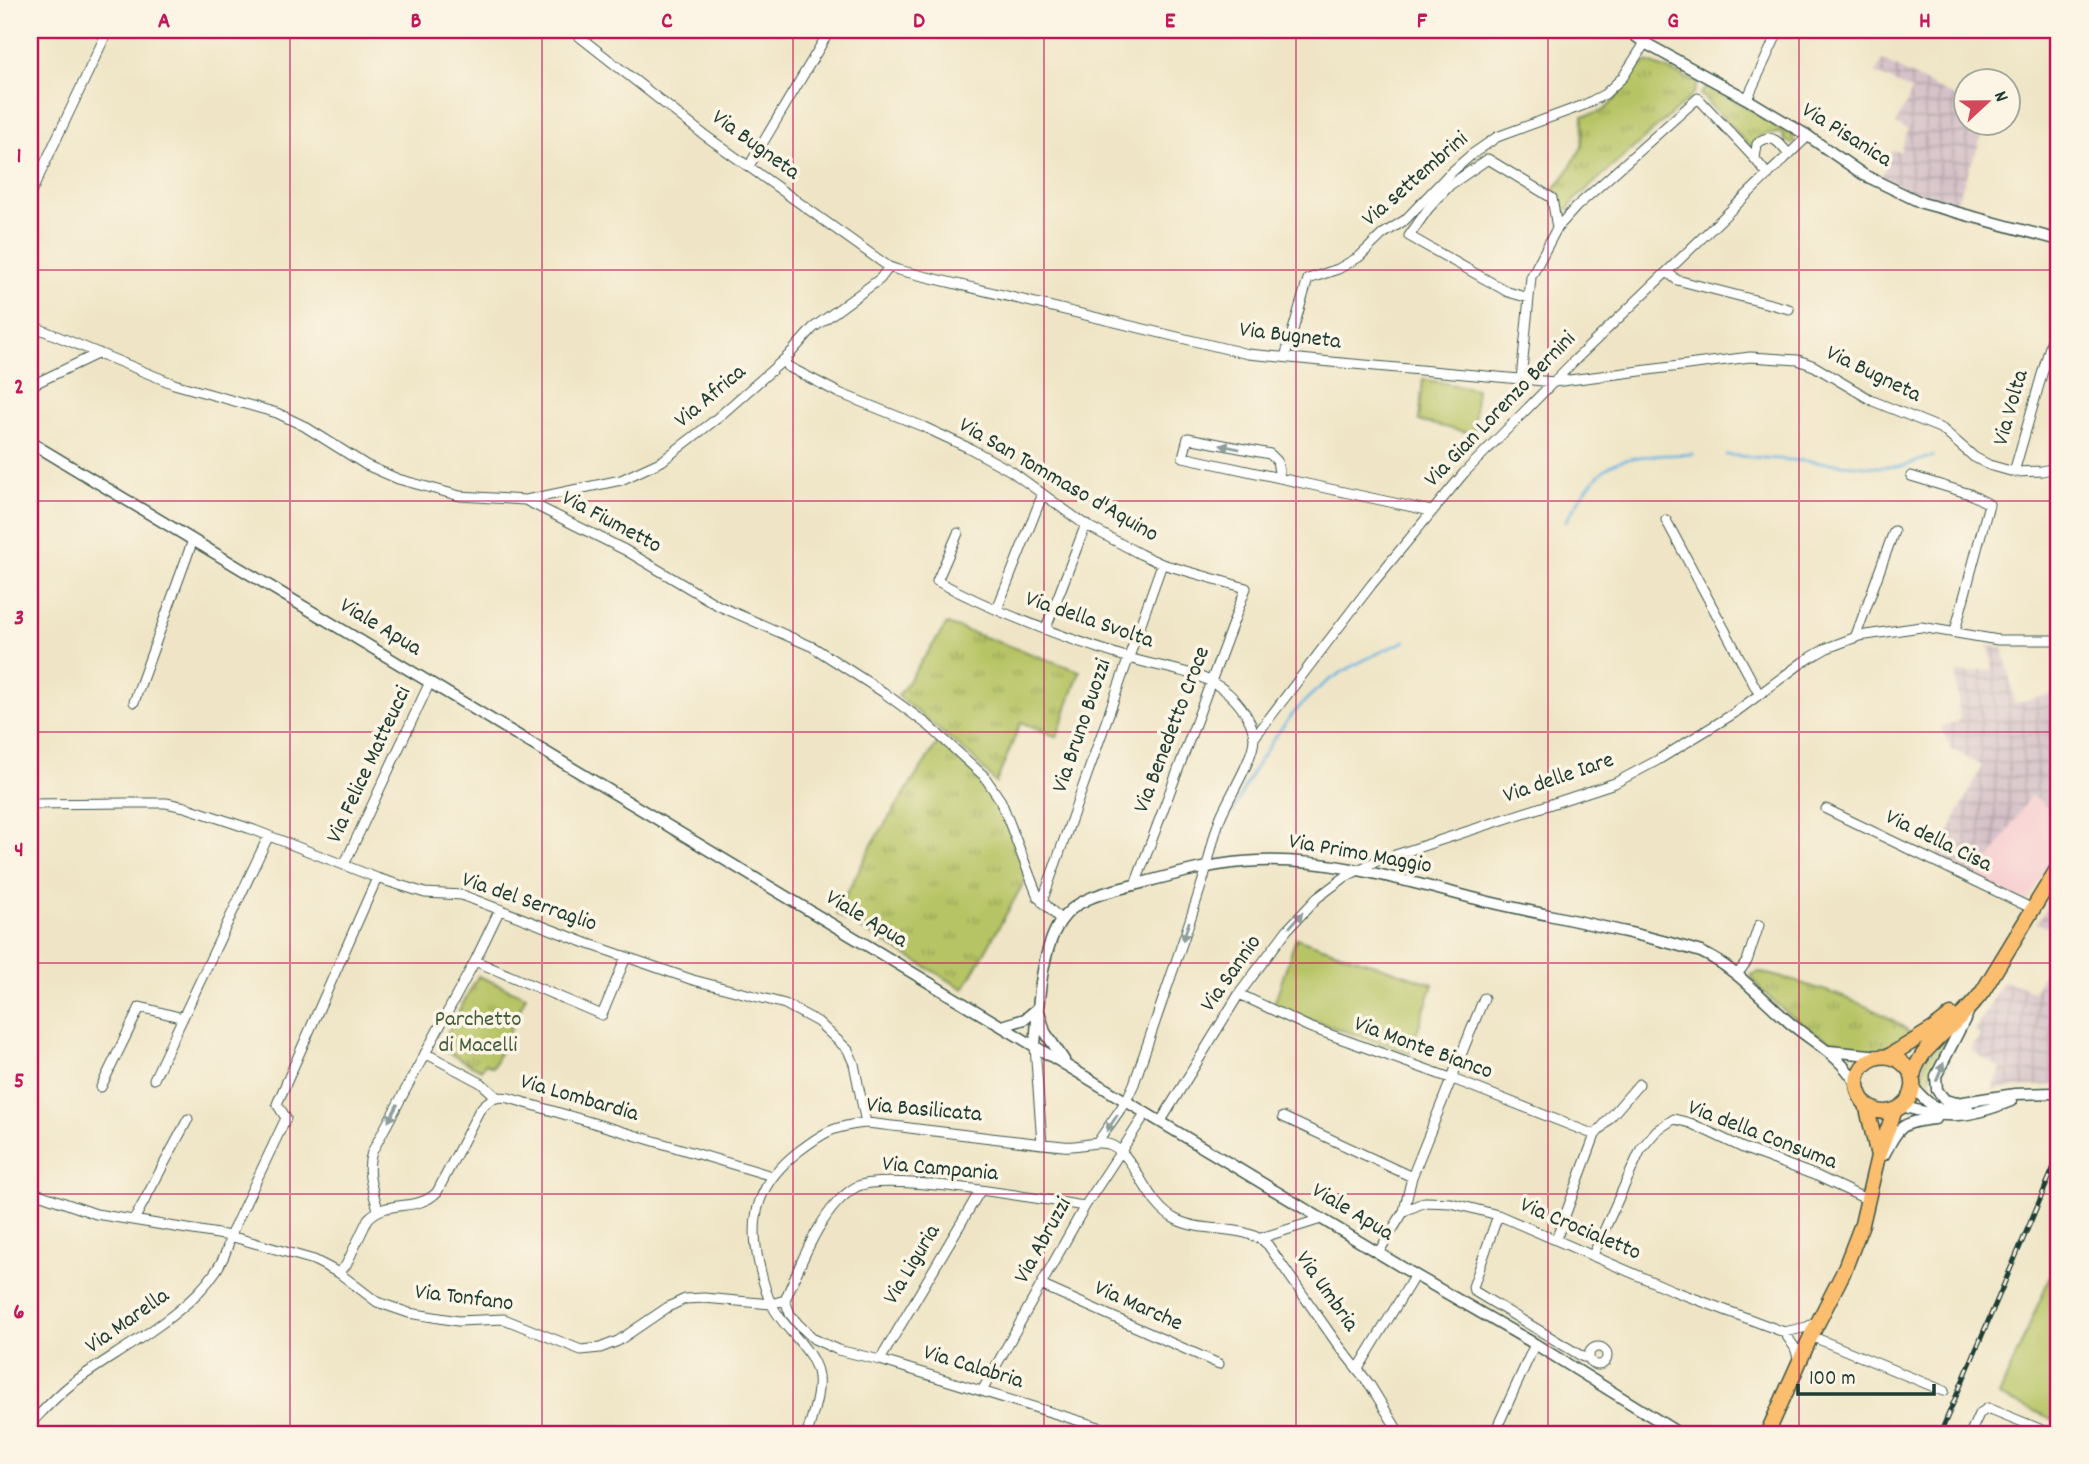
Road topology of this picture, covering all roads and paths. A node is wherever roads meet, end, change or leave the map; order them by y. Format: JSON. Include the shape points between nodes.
{"nodes":[{"id":1,"x":108,"y":30,"type":"edge"},
{"id":2,"x":571,"y":30,"type":"edge"},
{"id":3,"x":830,"y":30,"type":"edge"},
{"id":4,"x":1627,"y":30,"type":"edge"},
{"id":5,"x":1779,"y":30,"type":"edge"},
{"id":6,"x":1645,"y":43,"type":"junction"},
{"id":7,"x":1747,"y":99,"type":"junction"},
{"id":8,"x":1808,"y":136,"type":"junction"},
{"id":9,"x":1789,"y":155,"type":"junction"},
{"id":10,"x":1755,"y":159,"type":"junction"},
{"id":11,"x":749,"y":166,"type":"junction"},
{"id":12,"x":1768,"y":175,"type":"junction"},
{"id":13,"x":30,"y":195,"type":"edge"},
{"id":14,"x":1557,"y":228,"type":"junction"},
{"id":15,"x":2059,"y":240,"type":"edge"},
{"id":16,"x":889,"y":267,"type":"junction"},
{"id":17,"x":1667,"y":272,"type":"junction"},
{"id":18,"x":1529,"y":298,"type":"junction"},
{"id":19,"x":1789,"y":309,"type":"dead end"},
{"id":20,"x":2059,"y":315,"type":"edge"},
{"id":21,"x":30,"y":325,"type":"edge"},
{"id":22,"x":99,"y":353,"type":"junction"},
{"id":23,"x":788,"y":356,"type":"junction"},
{"id":24,"x":1285,"y":357,"type":"junction"},
{"id":25,"x":1521,"y":380,"type":"junction"},
{"id":26,"x":1554,"y":382,"type":"junction"},
{"id":27,"x":30,"y":386,"type":"edge"},
{"id":28,"x":30,"y":442,"type":"edge"},
{"id":29,"x":2059,"y":467,"type":"edge"},
{"id":30,"x":2014,"y":472,"type":"junction"},
{"id":31,"x":1911,"y":476,"type":"dead end"},
{"id":32,"x":1280,"y":478,"type":"junction"},
{"id":33,"x":1042,"y":496,"type":"junction"},
{"id":34,"x":525,"y":500,"type":"junction"},
{"id":35,"x":1431,"y":511,"type":"junction"},
{"id":36,"x":1666,"y":520,"type":"dead end"},
{"id":37,"x":1086,"y":524,"type":"junction"},
{"id":38,"x":1894,"y":531,"type":"dead end"},
{"id":39,"x":958,"y":533,"type":"dead end"},
{"id":40,"x":193,"y":540,"type":"junction"},
{"id":41,"x":1162,"y":564,"type":"junction"},
{"id":42,"x":1246,"y":588,"type":"joint"},
{"id":43,"x":997,"y":609,"type":"junction"},
{"id":44,"x":1046,"y":628,"type":"junction"},
{"id":45,"x":1955,"y":631,"type":"junction"},
{"id":46,"x":1855,"y":638,"type":"junction"},
{"id":47,"x":2059,"y":639,"type":"edge"},
{"id":48,"x":1127,"y":657,"type":"junction"},
{"id":49,"x":430,"y":682,"type":"junction"},
{"id":50,"x":1212,"y":682,"type":"junction"},
{"id":51,"x":1759,"y":694,"type":"junction"},
{"id":52,"x":134,"y":702,"type":"dead end"},
{"id":53,"x":1254,"y":738,"type":"junction"},
{"id":54,"x":30,"y":804,"type":"edge"},
{"id":55,"x":1826,"y":809,"type":"dead end"},
{"id":56,"x":268,"y":837,"type":"junction"},
{"id":57,"x":344,"y":864,"type":"junction"},
{"id":58,"x":1206,"y":866,"type":"junction"},
{"id":59,"x":2059,"y":866,"type":"edge"},
{"id":60,"x":1358,"y":871,"type":"junction"},
{"id":61,"x":377,"y":878,"type":"junction"},
{"id":62,"x":1135,"y":885,"type":"junction"},
{"id":63,"x":1042,"y":902,"type":"junction"},
{"id":64,"x":500,"y":909,"type":"junction"},
{"id":65,"x":2033,"y":909,"type":"junction"},
{"id":66,"x":1061,"y":920,"type":"junction"},
{"id":67,"x":1759,"y":925,"type":"dead end"},
{"id":68,"x":626,"y":957,"type":"junction"},
{"id":69,"x":475,"y":961,"type":"junction"},
{"id":70,"x":1737,"y":975,"type":"junction"},
{"id":71,"x":1983,"y":991,"type":"junction"},
{"id":72,"x":1239,"y":994,"type":"junction"},
{"id":73,"x":1484,"y":998,"type":"dead end"},
{"id":74,"x":1038,"y":1008,"type":"junction"},
{"id":75,"x":1970,"y":1009,"type":"junction"},
{"id":76,"x":183,"y":1018,"type":"junction"},
{"id":77,"x":1002,"y":1026,"type":"junction"},
{"id":78,"x":1035,"y":1046,"type":"junction"},
{"id":79,"x":1829,"y":1051,"type":"junction"},
{"id":80,"x":425,"y":1053,"type":"junction"},
{"id":81,"x":1885,"y":1056,"type":"junction"},
{"id":82,"x":1070,"y":1067,"type":"junction"},
{"id":83,"x":154,"y":1079,"type":"dead end"},
{"id":84,"x":1453,"y":1079,"type":"junction"},
{"id":85,"x":1913,"y":1082,"type":"junction"},
{"id":86,"x":1639,"y":1084,"type":"dead end"},
{"id":87,"x":1857,"y":1085,"type":"junction"},
{"id":88,"x":101,"y":1087,"type":"dead end"},
{"id":89,"x":2056,"y":1092,"type":"edge"},
{"id":90,"x":497,"y":1097,"type":"junction"},
{"id":91,"x":1126,"y":1101,"type":"junction"},
{"id":92,"x":2011,"y":1101,"type":"junction"},
{"id":93,"x":1866,"y":1104,"type":"junction"},
{"id":94,"x":1899,"y":1108,"type":"junction"},
{"id":95,"x":1146,"y":1113,"type":"junction"},
{"id":96,"x":1283,"y":1117,"type":"dead end"},
{"id":97,"x":1951,"y":1117,"type":"junction"},
{"id":98,"x":188,"y":1119,"type":"dead end"},
{"id":99,"x":1161,"y":1121,"type":"junction"},
{"id":100,"x":866,"y":1123,"type":"junction"},
{"id":101,"x":1595,"y":1135,"type":"junction"},
{"id":102,"x":1097,"y":1143,"type":"junction"},
{"id":103,"x":1042,"y":1144,"type":"junction"},
{"id":104,"x":1122,"y":1151,"type":"junction"},
{"id":105,"x":1878,"y":1156,"type":"junction"},
{"id":106,"x":772,"y":1176,"type":"junction"},
{"id":107,"x":1412,"y":1177,"type":"junction"},
{"id":108,"x":1872,"y":1179,"type":"junction"},
{"id":109,"x":30,"y":1191,"type":"edge"},
{"id":110,"x":980,"y":1191,"type":"junction"},
{"id":111,"x":1868,"y":1200,"type":"junction"},
{"id":112,"x":1085,"y":1206,"type":"junction"},
{"id":113,"x":378,"y":1210,"type":"junction"},
{"id":114,"x":1404,"y":1211,"type":"junction"},
{"id":115,"x":1498,"y":1215,"type":"junction"},
{"id":116,"x":1321,"y":1219,"type":"junction"},
{"id":117,"x":134,"y":1220,"type":"junction"},
{"id":118,"x":230,"y":1236,"type":"junction"},
{"id":119,"x":1261,"y":1238,"type":"junction"},
{"id":120,"x":1556,"y":1240,"type":"junction"},
{"id":121,"x":1378,"y":1253,"type":"junction"},
{"id":122,"x":1593,"y":1255,"type":"junction"},
{"id":123,"x":339,"y":1273,"type":"junction"},
{"id":124,"x":1415,"y":1275,"type":"junction"},
{"id":125,"x":1041,"y":1285,"type":"junction"},
{"id":126,"x":785,"y":1300,"type":"junction"},
{"id":127,"x":771,"y":1304,"type":"junction"},
{"id":128,"x":1819,"y":1321,"type":"junction"},
{"id":129,"x":1784,"y":1332,"type":"junction"},
{"id":130,"x":1811,"y":1336,"type":"junction"},
{"id":131,"x":814,"y":1339,"type":"junction"},
{"id":132,"x":1535,"y":1344,"type":"junction"},
{"id":133,"x":804,"y":1349,"type":"junction"},
{"id":134,"x":1588,"y":1357,"type":"dead end"},
{"id":135,"x":880,"y":1360,"type":"junction"},
{"id":136,"x":1800,"y":1361,"type":"junction"},
{"id":137,"x":1219,"y":1364,"type":"dead end"},
{"id":138,"x":1358,"y":1369,"type":"junction"},
{"id":139,"x":982,"y":1391,"type":"junction"},
{"id":140,"x":1944,"y":1391,"type":"dead end"},
{"id":141,"x":30,"y":1424,"type":"edge"},
{"id":142,"x":807,"y":1434,"type":"edge"},
{"id":143,"x":1122,"y":1434,"type":"edge"},
{"id":144,"x":1399,"y":1434,"type":"edge"},
{"id":145,"x":1494,"y":1434,"type":"edge"},
{"id":146,"x":1680,"y":1434,"type":"edge"},
{"id":147,"x":1766,"y":1434,"type":"edge"},
{"id":148,"x":1970,"y":1434,"type":"edge"},
{"id":149,"x":2052,"y":1434,"type":"edge"}],
"edges":[{"from":1,"to":13,"type":"street"},
{"from":2,"to":11,"type":"street","name":"Via Bugneta"},
{"from":3,"to":11,"type":"street"},
{"from":4,"to":6,"type":"street","name":"Via Pisanica"},
{"from":5,"to":7,"type":"street"},
{"from":6,"to":7,"type":"street","name":"Via Pisanica"},
{"from":6,"to":24,"type":"street","name":"Via settembrini","via":[[1623,77],[1605,94],[1497,136],[1359,257],[1308,279]]},
{"from":7,"to":8,"type":"street","name":"Via Pisanica"},
{"from":8,"to":9,"type":"street","name":"Via Gian Lorenzo Bernini"},
{"from":8,"to":15,"type":"street","name":"Via Pisanica","via":[[1864,175],[1922,202]]},
{"from":9,"to":10,"type":"street","via":[[1776,140],[1766,137],[1757,144]]},
{"from":9,"to":12,"type":"street","name":"Via Gian Lorenzo Bernini"},
{"from":10,"to":12,"type":"street"},
{"from":10,"to":14,"type":"street","via":[[1698,98]]},
{"from":11,"to":16,"type":"street","name":"Via Bugneta"},
{"from":12,"to":17,"type":"street","name":"Via Gian Lorenzo Bernini"},
{"from":14,"to":18,"type":"street","via":[[1531,277]]},
{"from":14,"to":18,"type":"street","via":[[1552,198],[1488,159],[1450,184],[1409,236],[1508,292]]},
{"from":16,"to":23,"type":"street","name":"Via Africa","via":[[880,279],[813,328]]},
{"from":16,"to":24,"type":"street","name":"Via Bugneta","via":[[1248,354]]},
{"from":17,"to":19,"type":"street","via":[[1677,279]]},
{"from":17,"to":26,"type":"street","name":"Via Gian Lorenzo Bernini"},
{"from":18,"to":25,"type":"street"},
{"from":20,"to":30,"type":"street","name":"Via Volta"},
{"from":21,"to":22,"type":"street","name":"Via Fiumetto"},
{"from":22,"to":27,"type":"street"},
{"from":22,"to":34,"type":"street","name":"Via Fiumetto","via":[[174,384],[277,413],[366,465],[398,478],[460,496]]},
{"from":23,"to":33,"type":"street","name":"Via San Tommaso d'Aquino","via":[[785,362],[792,369],[971,449],[1011,471]]},
{"from":23,"to":34,"type":"street","name":"Via Africa","via":[[715,420],[649,469],[621,480]]},
{"from":24,"to":25,"type":"street","name":"Via Bugneta"},
{"from":25,"to":26,"type":"street","name":"Via Bugneta"},
{"from":26,"to":30,"type":"street","name":"Via Bugneta","via":[[1750,357],[1798,360],[1873,401],[1942,429],[1989,465]]},
{"from":26,"to":35,"type":"street","name":"Via Gian Lorenzo Bernini"},
{"from":28,"to":40,"type":"street","name":"Viale Apua"},
{"from":29,"to":30,"type":"street","name":"Via Bugneta"},
{"from":31,"to":45,"type":"street","via":[[1989,504]]},
{"from":32,"to":32,"type":"street","one_way":true,"via":[[1270,454],[1188,438],[1183,457]]},
{"from":32,"to":35,"type":"street"},
{"from":33,"to":37,"type":"street","name":"Via San Tommaso d'Aquino"},
{"from":33,"to":43,"type":"street"},
{"from":34,"to":63,"type":"street","name":"Via Fiumetto","via":[[625,550],[719,606],[813,648],[928,725],[996,791]]},
{"from":35,"to":53,"type":"street","name":"Via Gian Lorenzo Bernini"},
{"from":36,"to":51,"type":"street"},
{"from":37,"to":41,"type":"street","name":"Via San Tommaso d'Aquino"},
{"from":37,"to":44,"type":"street"},
{"from":38,"to":46,"type":"street"},
{"from":39,"to":43,"type":"street","name":"Via della Svolta","via":[[937,581]]},
{"from":40,"to":49,"type":"street","name":"Viale Apua"},
{"from":40,"to":52,"type":"street"},
{"from":41,"to":42,"type":"street","name":"Via San Tommaso d'Aquino"},
{"from":41,"to":48,"type":"street","name":"Via Bruno Buozzi"},
{"from":42,"to":50,"type":"street","name":"Via Benedetto Croce"},
{"from":43,"to":44,"type":"street","name":"Via della Svolta"},
{"from":44,"to":48,"type":"street","name":"Via della Svolta"},
{"from":45,"to":46,"type":"street","name":"Via delle Iare","via":[[1921,627]]},
{"from":45,"to":47,"type":"street","name":"Via delle Iare","via":[[1998,640]]},
{"from":46,"to":51,"type":"street","name":"Via delle Iare","via":[[1802,662]]},
{"from":48,"to":50,"type":"street","name":"Via della Svolta"},
{"from":48,"to":63,"type":"street","name":"Via Bruno Buozzi"},
{"from":49,"to":57,"type":"street","name":"Via Felice Matteucci"},
{"from":49,"to":77,"type":"street","name":"Viale Apua"},
{"from":50,"to":53,"type":"street","name":"Via della Svolta","via":[[1241,708]]},
{"from":50,"to":62,"type":"street","name":"Via Benedetto Croce"},
{"from":51,"to":60,"type":"street","name":"Via delle Iare","via":[[1733,714],[1615,782]]},
{"from":53,"to":58,"type":"street","name":"Via Gian Lorenzo Bernini","via":[[1220,817]]},
{"from":54,"to":56,"type":"street","name":"Via del Serraglio","via":[[166,803]]},
{"from":55,"to":65,"type":"street","name":"Via della Cisa"},
{"from":56,"to":57,"type":"street","name":"Via del Serraglio"},
{"from":56,"to":76,"type":"street"},
{"from":57,"to":61,"type":"street","name":"Via del Serraglio"},
{"from":58,"to":60,"type":"street","name":"Via Primo Maggio","via":[[1291,862]]},
{"from":58,"to":62,"type":"street","name":"Via Primo Maggio"},
{"from":58,"to":91,"type":"street","name":"Via Gian Lorenzo Bernini","one_way":true},
{"from":59,"to":65,"type":"main road"},
{"from":60,"to":70,"type":"street","name":"Via Primo Maggio","via":[[1678,945],[1713,958]]},
{"from":72,"to":60,"type":"street","name":"Via Sannio","one_way":true,"via":[[1305,910]]},
{"from":61,"to":64,"type":"street","name":"Via del Serraglio","via":[[425,893],[462,895]]},
{"from":61,"to":118,"type":"street","name":"Via Marella","via":[[277,1104],[286,1118]]},
{"from":62,"to":66,"type":"street","name":"Via Primo Maggio","via":[[1088,899]]},
{"from":63,"to":66,"type":"street","name":"Via Fiumetto"},
{"from":64,"to":68,"type":"street","name":"Via del Serraglio"},
{"from":64,"to":69,"type":"street"},
{"from":65,"to":71,"type":"main road"},
{"from":66,"to":74,"type":"street","via":[[1050,943]]},
{"from":67,"to":70,"type":"street","via":[[1747,961]]},
{"from":68,"to":69,"type":"street","via":[[602,1015]]},
{"from":68,"to":100,"type":"street","name":"Via del Serraglio","via":[[772,1000],[818,1022],[851,1056]]},
{"from":69,"to":80,"type":"street"},
{"from":70,"to":79,"type":"street","name":"Via Primo Maggio","via":[[1792,1025]]},
{"from":71,"to":75,"type":"main road"},
{"from":71,"to":81,"type":"main road","via":[[1933,1029]]},
{"from":72,"to":84,"type":"street","name":"Via Monte Bianco","via":[[1309,1027]]},
{"from":72,"to":99,"type":"street","name":"Via Sannio"},
{"from":73,"to":84,"type":"street"},
{"from":74,"to":77,"type":"street","via":[[1025,1019]]},
{"from":74,"to":78,"type":"street"},
{"from":74,"to":82,"type":"street","via":[[1045,1032]]},
{"from":75,"to":85,"type":"main road","via":[[1918,1061]]},
{"from":89,"to":75,"type":"street","one_way":true,"via":[[1957,1102],[1940,1096],[1936,1076]]},
{"from":76,"to":83,"type":"street"},
{"from":76,"to":88,"type":"street","via":[[140,1007]]},
{"from":77,"to":78,"type":"street","name":"Viale Apua"},
{"from":78,"to":82,"type":"street","name":"Viale Apua"},
{"from":78,"to":103,"type":"street"},
{"from":79,"to":81,"type":"street","name":"Via Primo Maggio"},
{"from":79,"to":87,"type":"street","name":"Via Primo Maggio"},
{"from":80,"to":90,"type":"street","via":[[481,1083]]},
{"from":80,"to":113,"type":"street","one_way":true,"via":[[368,1164]]},
{"from":81,"to":85,"type":"main road","via":[[1900,1059]]},
{"from":81,"to":87,"type":"main road","via":[[1868,1062]]},
{"from":82,"to":91,"type":"street","name":"Viale Apua"},
{"from":84,"to":101,"type":"street","name":"Via Monte Bianco"},
{"from":84,"to":107,"type":"street"},
{"from":85,"to":92,"type":"street","via":[[1926,1102],[1945,1111]]},
{"from":85,"to":94,"type":"main road","via":[[1910,1098]]},
{"from":86,"to":101,"type":"street"},
{"from":87,"to":93,"type":"main road"},
{"from":89,"to":92,"type":"street"},
{"from":90,"to":106,"type":"street","name":"Via Lombardia"},
{"from":90,"to":113,"type":"street","name":"Via Lombardia","via":[[483,1104],[432,1197],[419,1204]]},
{"from":91,"to":95,"type":"street","name":"Viale Apua"},
{"from":91,"to":102,"type":"street","one_way":true},
{"from":92,"to":97,"type":"street"},
{"from":93,"to":94,"type":"main road","via":[[1885,1112]]},
{"from":93,"to":105,"type":"main road"},
{"from":94,"to":97,"type":"street"},
{"from":94,"to":105,"type":"main road"},
{"from":95,"to":99,"type":"street","name":"Viale Apua"},
{"from":95,"to":104,"type":"street","name":"Via Abruzzi"},
{"from":96,"to":107,"type":"street"},
{"from":97,"to":108,"type":"street","via":[[1905,1124],[1894,1135]]},
{"from":98,"to":117,"type":"street"},
{"from":99,"to":116,"type":"street","name":"Viale Apua"},
{"from":100,"to":103,"type":"street","name":"Via Basilicata"},
{"from":100,"to":106,"type":"street","name":"Via Basilicata","via":[[827,1130]]},
{"from":101,"to":120,"type":"street"},
{"from":102,"to":103,"type":"street","name":"Via Basilicata"},
{"from":102,"to":104,"type":"street","name":"Via Basilicata"},
{"from":104,"to":112,"type":"street","name":"Via Abruzzi"},
{"from":104,"to":119,"type":"street","via":[[1168,1216],[1189,1225]]},
{"from":105,"to":108,"type":"main road"},
{"from":106,"to":127,"type":"street","name":"Via Basilicata","via":[[757,1208],[754,1233]]},
{"from":107,"to":114,"type":"street"},
{"from":108,"to":111,"type":"main road"},
{"from":109,"to":117,"type":"street","name":"Via Tonfano","via":[[96,1214]]},
{"from":110,"to":112,"type":"street","name":"Via Campania"},
{"from":110,"to":126,"type":"street","name":"Via Campania","via":[[879,1181],[858,1186],[839,1200],[821,1224]]},
{"from":110,"to":135,"type":"street","name":"Via Liguria"},
{"from":111,"to":122,"type":"street","name":"Via della Consuma","via":[[1674,1119],[1641,1149]]},
{"from":111,"to":128,"type":"main road","via":[[1843,1273]]},
{"from":112,"to":125,"type":"street","name":"Via Abruzzi"},
{"from":113,"to":123,"type":"street","via":[[368,1219]]},
{"from":114,"to":115,"type":"street","name":"Via Crocialetto","via":[[1425,1202],[1451,1203]]},
{"from":114,"to":121,"type":"street"},
{"from":115,"to":120,"type":"street","name":"Via Crocialetto"},
{"from":115,"to":134,"type":"street","via":[[1474,1291]]},
{"from":116,"to":119,"type":"street","name":"Via Umbria"},
{"from":116,"to":121,"type":"street","name":"Viale Apua"},
{"from":117,"to":118,"type":"street","name":"Via Tonfano"},
{"from":118,"to":123,"type":"street","name":"Via Tonfano"},
{"from":118,"to":141,"type":"street","name":"Via Marella","via":[[220,1262],[189,1302],[72,1384]]},
{"from":119,"to":138,"type":"street","name":"Via Umbria"},
{"from":120,"to":122,"type":"street","name":"Via Crocialetto"},
{"from":121,"to":124,"type":"street","name":"Viale Apua"},
{"from":122,"to":129,"type":"street","name":"Via Crocialetto"},
{"from":123,"to":127,"type":"street","name":"Via Tonfano","via":[[377,1302],[409,1313],[458,1321],[504,1319],[581,1350],[618,1341],[685,1299]]},
{"from":124,"to":132,"type":"street","name":"Viale Apua"},
{"from":124,"to":138,"type":"street","name":"Via Umbria"},
{"from":125,"to":137,"type":"street","name":"Via Marche"},
{"from":125,"to":139,"type":"street","name":"Via Abruzzi"},
{"from":126,"to":127,"type":"street"},
{"from":126,"to":131,"type":"street","name":"Via Calabria","via":[[790,1314]]},
{"from":127,"to":133,"type":"street","name":"Via Basilicata"},
{"from":128,"to":129,"type":"street"},
{"from":128,"to":130,"type":"main road"},
{"from":129,"to":136,"type":"street"},
{"from":130,"to":136,"type":"main road"},
{"from":130,"to":140,"type":"street"},
{"from":131,"to":133,"type":"street"},
{"from":131,"to":135,"type":"street","name":"Via Calabria"},
{"from":132,"to":145,"type":"street"},
{"from":132,"to":146,"type":"street","name":"Viale Apua"},
{"from":133,"to":142,"type":"street","name":"Via Basilicata","via":[[817,1371],[818,1386]]},
{"from":135,"to":139,"type":"street","name":"Via Calabria"},
{"from":136,"to":147,"type":"main road"},
{"from":138,"to":144,"type":"street","name":"Via Umbria"},
{"from":139,"to":143,"type":"street","name":"Via Calabria"},
{"from":148,"to":149,"type":"street","via":[[1979,1414],[1988,1408]]}]}
